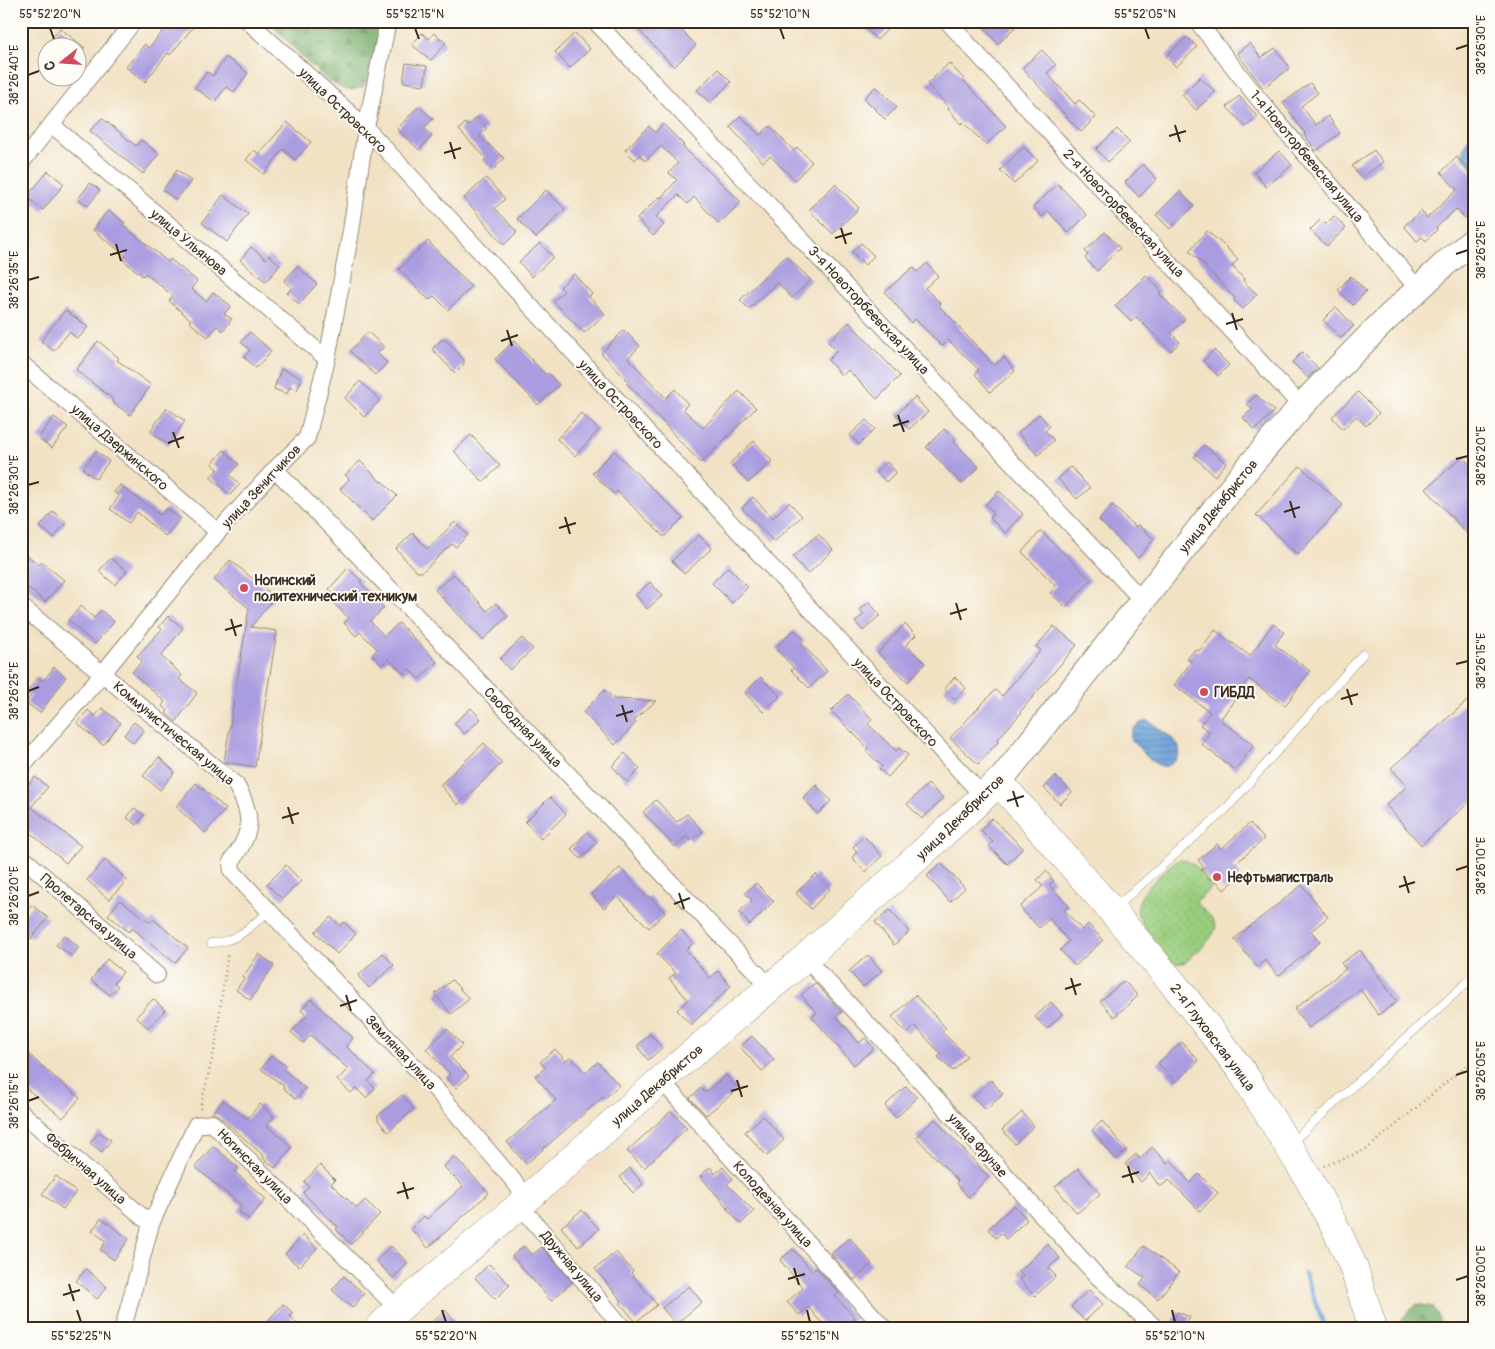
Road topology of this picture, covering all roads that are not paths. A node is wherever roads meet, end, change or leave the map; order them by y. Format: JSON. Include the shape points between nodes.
{"nodes":[{"id":1,"x":134,"y":21,"type":"edge"},
{"id":2,"x":388,"y":21,"type":"edge"},
{"id":3,"x":595,"y":21,"type":"edge"},
{"id":4,"x":947,"y":21,"type":"edge"},
{"id":5,"x":1197,"y":21,"type":"edge"},
{"id":6,"x":249,"y":22,"type":"edge"},
{"id":7,"x":52,"y":125,"type":"junction"},
{"id":8,"x":366,"y":128,"type":"junction"},
{"id":9,"x":21,"y":163,"type":"edge"},
{"id":10,"x":1474,"y":240,"type":"edge"},
{"id":11,"x":1418,"y":289,"type":"junction"},
{"id":12,"x":327,"y":359,"type":"junction"},
{"id":13,"x":21,"y":362,"type":"edge"},
{"id":14,"x":1302,"y":406,"type":"junction"},
{"id":15,"x":275,"y":469,"type":"junction"},
{"id":16,"x":218,"y":532,"type":"junction"},
{"id":17,"x":1142,"y":600,"type":"junction"},
{"id":18,"x":21,"y":606,"type":"edge"},
{"id":19,"x":1363,"y":654,"type":"dead end"},
{"id":20,"x":102,"y":673,"type":"junction"},
{"id":21,"x":21,"y":768,"type":"edge"},
{"id":22,"x":991,"y":789,"type":"junction"},
{"id":23,"x":21,"y":856,"type":"edge"},
{"id":24,"x":269,"y":910,"type":"junction"},
{"id":25,"x":1112,"y":911,"type":"junction"},
{"id":26,"x":211,"y":943,"type":"dead end"},
{"id":27,"x":805,"y":958,"type":"junction"},
{"id":28,"x":157,"y":975,"type":"dead end"},
{"id":29,"x":1474,"y":976,"type":"edge"},
{"id":30,"x":770,"y":987,"type":"junction"},
{"id":31,"x":661,"y":1080,"type":"junction"},
{"id":32,"x":21,"y":1112,"type":"edge"},
{"id":33,"x":1288,"y":1145,"type":"junction"},
{"id":34,"x":524,"y":1201,"type":"junction"},
{"id":35,"x":151,"y":1224,"type":"junction"},
{"id":36,"x":398,"y":1309,"type":"junction"},
{"id":37,"x":123,"y":1328,"type":"edge"},
{"id":38,"x":378,"y":1328,"type":"edge"},
{"id":39,"x":623,"y":1328,"type":"edge"},
{"id":40,"x":884,"y":1328,"type":"edge"},
{"id":41,"x":1156,"y":1328,"type":"edge"},
{"id":42,"x":1373,"y":1328,"type":"edge"}],
"edges":[{"from":1,"to":7,"type":"street"},
{"from":2,"to":8,"type":"street","name":"улица Зенитчиков"},
{"from":3,"to":17,"type":"street","name":"3-я Новоторбеевская улица"},
{"from":4,"to":14,"type":"street","name":"2-я Новоторбеевская улица"},
{"from":5,"to":11,"type":"street","name":"1-я Новоторбеевская улица"},
{"from":6,"to":8,"type":"street","name":"улица Островского"},
{"from":7,"to":9,"type":"street"},
{"from":7,"to":12,"type":"street","name":"улица Ульянова"},
{"from":8,"to":12,"type":"street","name":"улица Зенитчиков"},
{"from":8,"to":22,"type":"street","name":"улица Островского"},
{"from":10,"to":11,"type":"main road","name":"улица Декабристов"},
{"from":11,"to":14,"type":"main road","name":"улица Декабристов"},
{"from":12,"to":15,"type":"street","name":"улица Зенитчиков","via":[[307,438]]},
{"from":13,"to":16,"type":"street","name":"улица Дзержинского"},
{"from":14,"to":17,"type":"main road","name":"улица Декабристов","via":[[1241,476]]},
{"from":15,"to":16,"type":"street","name":"улица Зенитчиков"},
{"from":15,"to":30,"type":"street","name":"Свободная улица"},
{"from":16,"to":20,"type":"street","name":"улица Зенитчиков"},
{"from":17,"to":22,"type":"main road","name":"улица Декабристов"},
{"from":18,"to":20,"type":"street","name":"Коммунистическая улица"},
{"from":19,"to":25,"type":"lane","via":[[1226,809]]},
{"from":20,"to":21,"type":"street","name":"улица Зенитчиков"},
{"from":20,"to":24,"type":"street","name":"Коммунистическая улица","via":[[236,785],[246,802],[250,820],[241,848],[231,862],[232,871]]},
{"from":22,"to":25,"type":"highway","name":"2-я Глуховская улица"},
{"from":22,"to":27,"type":"highway","name":"улица Декабристов"},
{"from":23,"to":28,"type":"street","name":"Пролетарская улица"},
{"from":24,"to":26,"type":"lane","via":[[230,941]]},
{"from":24,"to":34,"type":"street","name":"Земляная улица","via":[[440,1094],[512,1179]]},
{"from":25,"to":33,"type":"highway","name":"2-я Глуховская улица","via":[[1241,1070]]},
{"from":27,"to":30,"type":"highway","name":"улица Декабристов"},
{"from":27,"to":41,"type":"street","name":"улица Фрунзе","via":[[1097,1276]]},
{"from":29,"to":33,"type":"lane"},
{"from":30,"to":31,"type":"highway","name":"улица Декабристов"},
{"from":31,"to":34,"type":"highway","name":"улица Декабристов"},
{"from":31,"to":40,"type":"street","name":"Колодезная улица"},
{"from":32,"to":35,"type":"street","name":"Фабричная улица"},
{"from":33,"to":42,"type":"highway","name":"2-я Глуховская улица","via":[[1353,1266]]},
{"from":34,"to":36,"type":"highway","name":"улица Декабристов"},
{"from":34,"to":39,"type":"street","name":"Дружная улица"},
{"from":35,"to":36,"type":"street","name":"Ногинская улица","via":[[196,1125],[212,1123]]},
{"from":35,"to":37,"type":"street"},
{"from":36,"to":38,"type":"highway","name":"улица Декабристов"}]}
